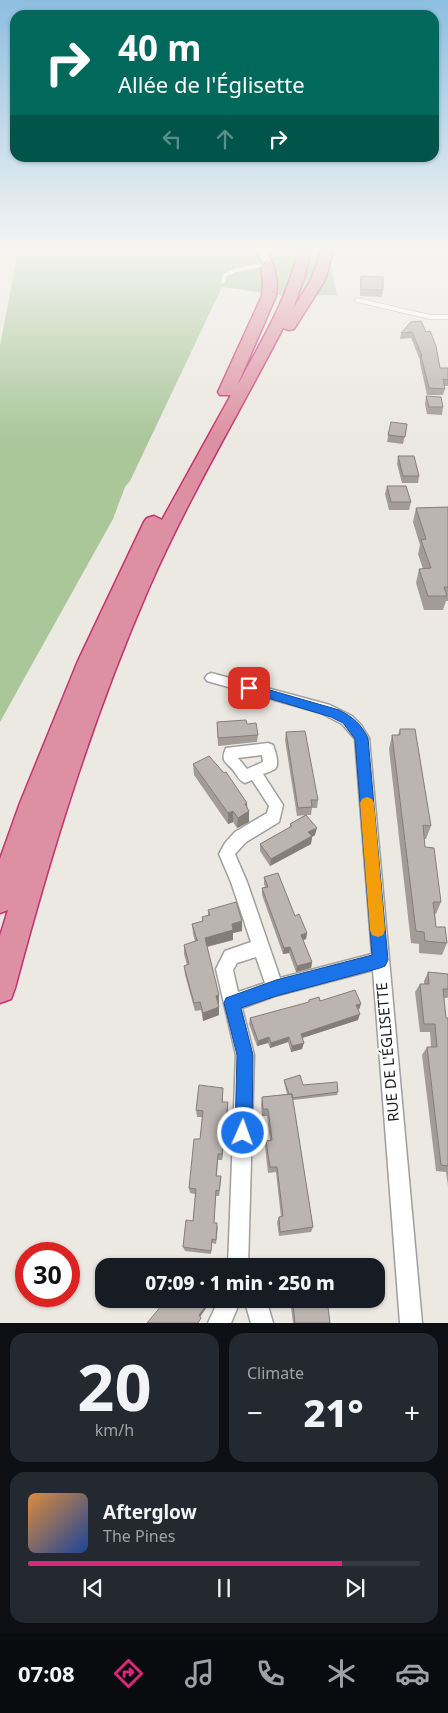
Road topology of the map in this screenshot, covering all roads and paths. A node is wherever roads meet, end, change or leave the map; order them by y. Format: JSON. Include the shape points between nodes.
{"nodes":[{"id":1,"x":263,"y":313,"type":"edge"},
{"id":2,"x":272,"y":313,"type":"edge"},
{"id":3,"x":284,"y":313,"type":"edge"},
{"id":4,"x":296,"y":313,"type":"edge"},
{"id":5,"x":412,"y":313,"type":"edge"},
{"id":6,"x":448,"y":317,"type":"edge"},
{"id":7,"x":232,"y":396,"type":"junction"},
{"id":8,"x":211,"y":678,"type":"dead end"},
{"id":9,"x":254,"y":772,"type":"dead end"},
{"id":10,"x":0,"y":900,"type":"edge"},
{"id":11,"x":261,"y":947,"type":"junction"},
{"id":12,"x":380,"y":960,"type":"junction"},
{"id":13,"x":0,"y":988,"type":"edge"},
{"id":14,"x":276,"y":988,"type":"junction"},
{"id":15,"x":232,"y":1003,"type":"junction"},
{"id":16,"x":241,"y":1258,"type":"edge"},
{"id":17,"x":228,"y":1308,"type":"edge"},
{"id":18,"x":258,"y":1308,"type":"edge"},
{"id":19,"x":220,"y":1323,"type":"edge"},
{"id":20,"x":262,"y":1323,"type":"edge"},
{"id":21,"x":411,"y":1323,"type":"edge"}],
"edges":[{"from":1,"to":7,"type":"highway"},
{"from":2,"to":7,"type":"highway"},
{"from":3,"to":7,"type":"highway"},
{"from":4,"to":7,"type":"highway"},
{"from":5,"to":6,"type":"lane"},
{"from":7,"to":10,"type":"highway","via":[[166,499],[118,592],[56,739]]},
{"from":7,"to":13,"type":"highway","via":[[154,556],[103,672],[42,843]]},
{"from":8,"to":12,"type":"street","name":"RUE DE L'ÉGLISETTE","via":[[324,709],[347,720],[362,738]]},
{"from":9,"to":11,"type":"street","via":[[276,805],[274,817],[236,840],[227,854]]},
{"from":11,"to":14,"type":"street"},
{"from":11,"to":15,"type":"street","via":[[230,957],[224,969]]},
{"from":12,"to":14,"type":"street"},
{"from":12,"to":21,"type":"street","name":"RUE DE L'ÉGLISETTE"},
{"from":14,"to":15,"type":"street"},
{"from":15,"to":16,"type":"street","via":[[245,1055]]},
{"from":17,"to":19,"type":"street"},
{"from":18,"to":20,"type":"street"}]}
